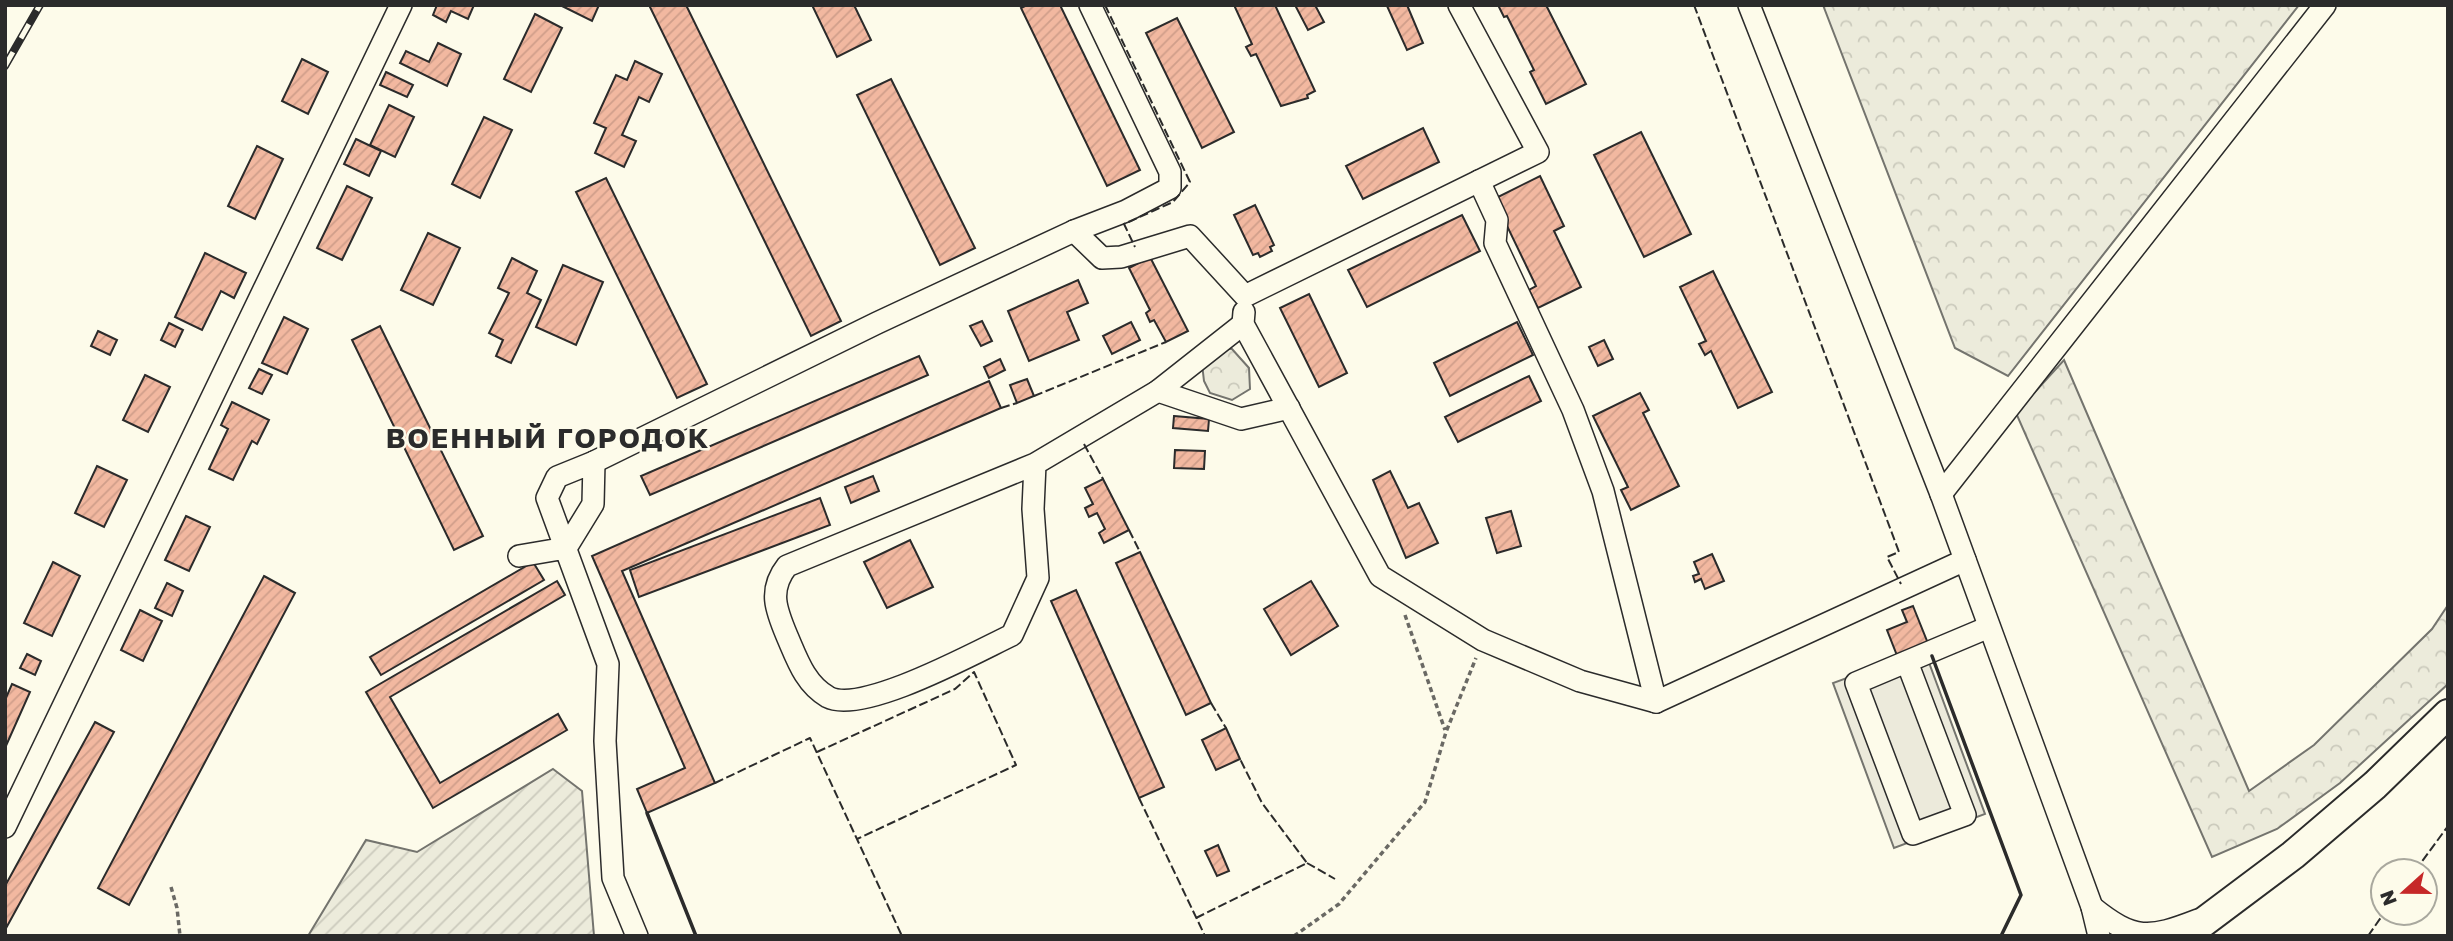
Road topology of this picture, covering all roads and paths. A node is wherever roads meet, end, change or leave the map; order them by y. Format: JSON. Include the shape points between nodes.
{"nodes":[{"id":1,"x":401,"y":5,"type":"edge"},
{"id":2,"x":1090,"y":5,"type":"edge"},
{"id":3,"x":1459,"y":5,"type":"edge"},
{"id":4,"x":1749,"y":5,"type":"edge"},
{"id":5,"x":2325,"y":5,"type":"edge"},
{"id":6,"x":1479,"y":181,"type":"junction"},
{"id":7,"x":1074,"y":231,"type":"junction"},
{"id":8,"x":1245,"y":296,"type":"junction"},
{"id":9,"x":1243,"y":324,"type":"junction"},
{"id":10,"x":1158,"y":391,"type":"junction"},
{"id":11,"x":1289,"y":408,"type":"junction"},
{"id":12,"x":594,"y":461,"type":"junction"},
{"id":13,"x":1035,"y":464,"type":"junction"},
{"id":14,"x":1941,"y":494,"type":"junction"},
{"id":15,"x":566,"y":548,"type":"junction"},
{"id":16,"x":519,"y":556,"type":"dead end"},
{"id":17,"x":1965,"y":559,"type":"junction"},
{"id":18,"x":1394,"y":584,"type":"junction"},
{"id":19,"x":1989,"y":626,"type":"junction"},
{"id":20,"x":1483,"y":640,"type":"junction"},
{"id":21,"x":1908,"y":662,"type":"junction"},
{"id":22,"x":1656,"y":702,"type":"junction"},
{"id":23,"x":2448,"y":714,"type":"edge"},
{"id":24,"x":1446,"y":732,"type":"junction"},
{"id":25,"x":5,"y":827,"type":"edge"},
{"id":26,"x":171,"y":887,"type":"dead end"},
{"id":27,"x":2092,"y":907,"type":"junction"},
{"id":28,"x":2206,"y":925,"type":"edge"},
{"id":29,"x":180,"y":936,"type":"edge"},
{"id":30,"x":637,"y":936,"type":"edge"},
{"id":31,"x":1294,"y":936,"type":"edge"},
{"id":32,"x":2086,"y":936,"type":"edge"},
{"id":33,"x":2099,"y":936,"type":"edge"},
{"id":34,"x":2185,"y":936,"type":"edge"}],
"edges":[{"from":1,"to":25,"type":"street"},
{"from":2,"to":7,"type":"street","via":[[1170,172],[1170,188]]},
{"from":3,"to":6,"type":"street","via":[[1538,152]]},
{"from":4,"to":14,"type":"street"},
{"from":5,"to":14,"type":"street"},
{"from":6,"to":8,"type":"street"},
{"from":6,"to":22,"type":"street","via":[[1497,220],[1496,243],[1573,410],[1603,491]]},
{"from":7,"to":8,"type":"street","via":[[1102,258],[1121,257],[1190,236]]},
{"from":7,"to":12,"type":"street"},
{"from":8,"to":9,"type":"street"},
{"from":9,"to":10,"type":"street"},
{"from":9,"to":11,"type":"street"},
{"from":10,"to":11,"type":"street","via":[[1241,419]]},
{"from":10,"to":13,"type":"street"},
{"from":11,"to":18,"type":"street","via":[[1380,576]]},
{"from":12,"to":15,"type":"street","via":[[593,504]]},
{"from":12,"to":15,"type":"street","via":[[557,477],[547,498]]},
{"from":13,"to":13,"type":"street","via":[[788,566],[778,578],[776,611],[804,674],[817,688],[846,702],[882,694],[1012,635],[1038,578],[1032,509]]},
{"from":14,"to":17,"type":"street"},
{"from":15,"to":16,"type":"street"},
{"from":15,"to":30,"type":"street","via":[[608,664],[605,741],[613,878]]},
{"from":17,"to":19,"type":"street"},
{"from":17,"to":22,"type":"street"},
{"from":18,"to":20,"type":"street"},
{"from":18,"to":24,"type":"path"},
{"from":19,"to":21,"type":"street"},
{"from":19,"to":27,"type":"street"},
{"from":20,"to":22,"type":"street","via":[[1580,681]]},
{"from":20,"to":24,"type":"path"},
{"from":21,"to":21,"type":"street","via":[[1856,683],[1913,834],[1965,815]]},
{"from":23,"to":28,"type":"main road","via":[[2344,811]]},
{"from":24,"to":31,"type":"path","via":[[1425,803],[1339,904]]},
{"from":26,"to":29,"type":"path"},
{"from":27,"to":28,"type":"street","via":[[2134,934],[2160,935]]},
{"from":27,"to":32,"type":"street"},
{"from":27,"to":33,"type":"street"},
{"from":28,"to":34,"type":"main road"}]}
